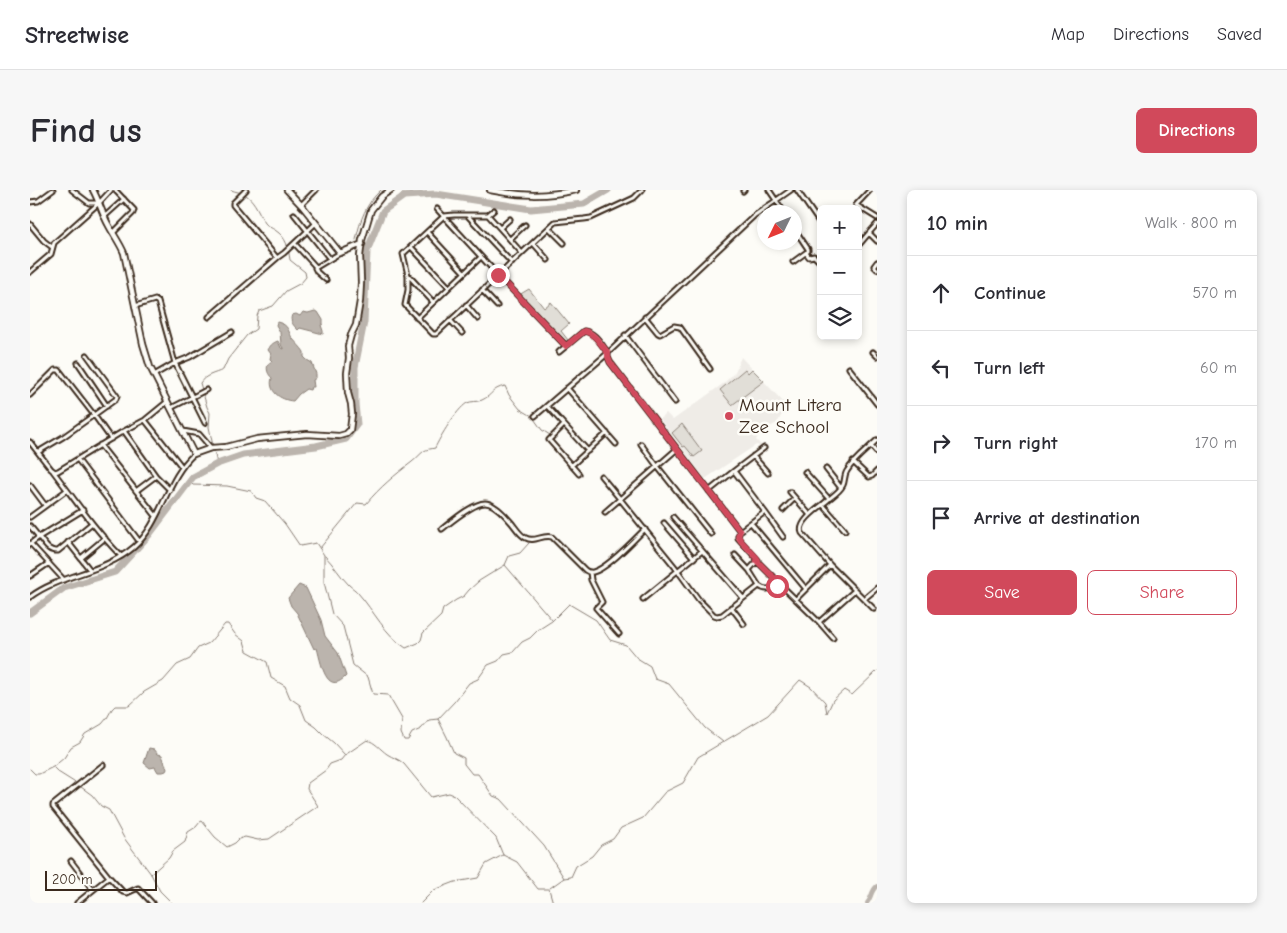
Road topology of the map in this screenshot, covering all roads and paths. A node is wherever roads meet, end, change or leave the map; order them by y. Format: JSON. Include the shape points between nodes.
{"nodes":[{"id":1,"x":53,"y":190,"type":"edge"},
{"id":2,"x":72,"y":190,"type":"edge"},
{"id":3,"x":93,"y":190,"type":"edge"},
{"id":4,"x":111,"y":190,"type":"edge"},
{"id":5,"x":115,"y":190,"type":"edge"},
{"id":6,"x":287,"y":190,"type":"edge"},
{"id":7,"x":316,"y":190,"type":"edge"},
{"id":8,"x":391,"y":190,"type":"edge"},
{"id":9,"x":490,"y":190,"type":"edge"},
{"id":10,"x":575,"y":190,"type":"edge"},
{"id":11,"x":642,"y":190,"type":"edge"},
{"id":12,"x":769,"y":190,"type":"edge"},
{"id":13,"x":791,"y":190,"type":"edge"},
{"id":14,"x":797,"y":190,"type":"edge"},
{"id":15,"x":870,"y":190,"type":"edge"},
{"id":16,"x":246,"y":191,"type":"edge"},
{"id":17,"x":552,"y":192,"type":"edge"},
{"id":18,"x":564,"y":192,"type":"edge"},
{"id":19,"x":544,"y":193,"type":"edge"},
{"id":20,"x":124,"y":199,"type":"junction"},
{"id":21,"x":776,"y":200,"type":"junction"},
{"id":22,"x":30,"y":202,"type":"edge"},
{"id":23,"x":99,"y":203,"type":"junction"},
{"id":24,"x":301,"y":205,"type":"junction"},
{"id":25,"x":779,"y":205,"type":"edge"},
{"id":26,"x":437,"y":209,"type":"dead end"},
{"id":27,"x":494,"y":210,"type":"dead end"},
{"id":28,"x":294,"y":214,"type":"dead end"},
{"id":29,"x":467,"y":215,"type":"junction"},
{"id":30,"x":488,"y":215,"type":"junction"},
{"id":31,"x":444,"y":216,"type":"junction"},
{"id":32,"x":104,"y":217,"type":"junction"},
{"id":33,"x":817,"y":218,"type":"edge"},
{"id":34,"x":877,"y":218,"type":"edge"},
{"id":35,"x":510,"y":219,"type":"dead end"},
{"id":36,"x":316,"y":223,"type":"junction"},
{"id":37,"x":877,"y":224,"type":"edge"},
{"id":38,"x":525,"y":225,"type":"dead end"},
{"id":39,"x":31,"y":228,"type":"edge"},
{"id":40,"x":500,"y":228,"type":"junction"},
{"id":41,"x":549,"y":228,"type":"junction"},
{"id":42,"x":308,"y":231,"type":"junction"},
{"id":43,"x":427,"y":232,"type":"junction"},
{"id":44,"x":113,"y":233,"type":"junction"},
{"id":45,"x":869,"y":233,"type":"junction"},
{"id":46,"x":510,"y":239,"type":"junction"},
{"id":47,"x":802,"y":240,"type":"edge"},
{"id":48,"x":862,"y":241,"type":"edge"},
{"id":49,"x":877,"y":241,"type":"edge"},
{"id":50,"x":533,"y":243,"type":"junction"},
{"id":51,"x":564,"y":243,"type":"dead end"},
{"id":52,"x":362,"y":244,"type":"junction"},
{"id":53,"x":293,"y":245,"type":"junction"},
{"id":54,"x":52,"y":247,"type":"junction"},
{"id":55,"x":411,"y":247,"type":"junction"},
{"id":56,"x":340,"y":253,"type":"junction"},
{"id":57,"x":522,"y":253,"type":"junction"},
{"id":58,"x":806,"y":253,"type":"junction"},
{"id":59,"x":404,"y":254,"type":"junction"},
{"id":60,"x":481,"y":257,"type":"junction"},
{"id":61,"x":276,"y":258,"type":"junction"},
{"id":62,"x":399,"y":258,"type":"dead end"},
{"id":63,"x":330,"y":259,"type":"junction"},
{"id":64,"x":817,"y":259,"type":"edge"},
{"id":65,"x":548,"y":260,"type":"dead end"},
{"id":66,"x":793,"y":262,"type":"dead end"},
{"id":67,"x":877,"y":262,"type":"edge"},
{"id":68,"x":512,"y":263,"type":"junction"},
{"id":69,"x":316,"y":267,"type":"junction"},
{"id":70,"x":877,"y":269,"type":"edge"},
{"id":71,"x":30,"y":272,"type":"edge"},
{"id":72,"x":464,"y":272,"type":"junction"},
{"id":73,"x":408,"y":275,"type":"junction"},
{"id":74,"x":498,"y":275,"type":"junction"},
{"id":75,"x":326,"y":280,"type":"dead end"},
{"id":76,"x":449,"y":287,"type":"junction"},
{"id":77,"x":482,"y":290,"type":"junction"},
{"id":78,"x":433,"y":302,"type":"junction"},
{"id":79,"x":466,"y":305,"type":"junction"},
{"id":80,"x":134,"y":306,"type":"junction"},
{"id":81,"x":497,"y":306,"type":"dead end"},
{"id":82,"x":209,"y":317,"type":"dead end"},
{"id":83,"x":645,"y":317,"type":"junction"},
{"id":84,"x":417,"y":318,"type":"junction"},
{"id":85,"x":478,"y":319,"type":"dead end"},
{"id":86,"x":450,"y":320,"type":"junction"},
{"id":87,"x":232,"y":332,"type":"dead end"},
{"id":88,"x":462,"y":333,"type":"dead end"},
{"id":89,"x":625,"y":336,"type":"junction"},
{"id":90,"x":566,"y":346,"type":"junction"},
{"id":91,"x":559,"y":352,"type":"dead end"},
{"id":92,"x":873,"y":352,"type":"dead end"},
{"id":93,"x":608,"y":353,"type":"junction"},
{"id":94,"x":87,"y":356,"type":"dead end"},
{"id":95,"x":877,"y":356,"type":"edge"},
{"id":96,"x":78,"y":363,"type":"dead end"},
{"id":97,"x":175,"y":363,"type":"junction"},
{"id":98,"x":849,"y":368,"type":"dead end"},
{"id":99,"x":710,"y":369,"type":"dead end"},
{"id":100,"x":154,"y":375,"type":"junction"},
{"id":101,"x":567,"y":388,"type":"junction"},
{"id":102,"x":206,"y":390,"type":"dead end"},
{"id":103,"x":30,"y":394,"type":"edge"},
{"id":104,"x":192,"y":396,"type":"junction"},
{"id":105,"x":167,"y":402,"type":"junction"},
{"id":106,"x":675,"y":402,"type":"dead end"},
{"id":107,"x":877,"y":404,"type":"edge"},
{"id":108,"x":107,"y":406,"type":"junction"},
{"id":109,"x":547,"y":406,"type":"junction"},
{"id":110,"x":170,"y":408,"type":"junction"},
{"id":111,"x":94,"y":415,"type":"junction"},
{"id":112,"x":535,"y":416,"type":"dead end"},
{"id":113,"x":144,"y":420,"type":"junction"},
{"id":114,"x":205,"y":423,"type":"dead end"},
{"id":115,"x":564,"y":425,"type":"junction"},
{"id":116,"x":124,"y":431,"type":"junction"},
{"id":117,"x":183,"y":431,"type":"junction"},
{"id":118,"x":607,"y":433,"type":"junction"},
{"id":119,"x":111,"y":439,"type":"junction"},
{"id":120,"x":877,"y":440,"type":"edge"},
{"id":121,"x":30,"y":442,"type":"edge"},
{"id":122,"x":616,"y":444,"type":"dead end"},
{"id":123,"x":641,"y":444,"type":"dead end"},
{"id":124,"x":100,"y":445,"type":"junction"},
{"id":125,"x":871,"y":446,"type":"junction"},
{"id":126,"x":213,"y":448,"type":"junction"},
{"id":127,"x":764,"y":448,"type":"dead end"},
{"id":128,"x":677,"y":449,"type":"junction"},
{"id":129,"x":588,"y":451,"type":"junction"},
{"id":130,"x":38,"y":452,"type":"junction"},
{"id":131,"x":877,"y":453,"type":"edge"},
{"id":132,"x":194,"y":454,"type":"junction"},
{"id":133,"x":754,"y":456,"type":"junction"},
{"id":134,"x":78,"y":460,"type":"junction"},
{"id":135,"x":853,"y":462,"type":"junction"},
{"id":136,"x":571,"y":466,"type":"junction"},
{"id":137,"x":656,"y":466,"type":"junction"},
{"id":138,"x":182,"y":468,"type":"junction"},
{"id":139,"x":826,"y":469,"type":"dead end"},
{"id":140,"x":51,"y":470,"type":"junction"},
{"id":141,"x":734,"y":471,"type":"junction"},
{"id":142,"x":877,"y":471,"type":"edge"},
{"id":143,"x":805,"y":472,"type":"dead end"},
{"id":144,"x":579,"y":474,"type":"dead end"},
{"id":145,"x":768,"y":474,"type":"dead end"},
{"id":146,"x":156,"y":476,"type":"junction"},
{"id":147,"x":601,"y":476,"type":"dead end"},
{"id":148,"x":30,"y":485,"type":"edge"},
{"id":149,"x":841,"y":488,"type":"junction"},
{"id":150,"x":68,"y":490,"type":"junction"},
{"id":151,"x":170,"y":490,"type":"junction"},
{"id":152,"x":136,"y":491,"type":"junction"},
{"id":153,"x":709,"y":491,"type":"junction"},
{"id":154,"x":790,"y":492,"type":"dead end"},
{"id":155,"x":620,"y":498,"type":"junction"},
{"id":156,"x":795,"y":498,"type":"junction"},
{"id":157,"x":829,"y":500,"type":"junction"},
{"id":158,"x":45,"y":505,"type":"junction"},
{"id":159,"x":823,"y":505,"type":"junction"},
{"id":160,"x":83,"y":510,"type":"junction"},
{"id":161,"x":783,"y":510,"type":"dead end"},
{"id":162,"x":605,"y":512,"type":"dead end"},
{"id":163,"x":764,"y":512,"type":"junction"},
{"id":164,"x":810,"y":515,"type":"junction"},
{"id":165,"x":156,"y":516,"type":"junction"},
{"id":166,"x":30,"y":517,"type":"edge"},
{"id":167,"x":673,"y":517,"type":"dead end"},
{"id":168,"x":92,"y":523,"type":"junction"},
{"id":169,"x":664,"y":523,"type":"dead end"},
{"id":170,"x":751,"y":523,"type":"junction"},
{"id":171,"x":30,"y":526,"type":"edge"},
{"id":172,"x":645,"y":529,"type":"junction"},
{"id":173,"x":442,"y":530,"type":"dead end"},
{"id":174,"x":845,"y":530,"type":"dead end"},
{"id":175,"x":740,"y":531,"type":"junction"},
{"id":176,"x":711,"y":534,"type":"dead end"},
{"id":177,"x":39,"y":537,"type":"junction"},
{"id":178,"x":784,"y":537,"type":"dead end"},
{"id":179,"x":104,"y":538,"type":"junction"},
{"id":180,"x":140,"y":541,"type":"junction"},
{"id":181,"x":68,"y":542,"type":"junction"},
{"id":182,"x":31,"y":544,"type":"edge"},
{"id":183,"x":702,"y":550,"type":"junction"},
{"id":184,"x":735,"y":555,"type":"dead end"},
{"id":185,"x":122,"y":556,"type":"junction"},
{"id":186,"x":81,"y":558,"type":"junction"},
{"id":187,"x":694,"y":558,"type":"junction"},
{"id":188,"x":757,"y":561,"type":"junction"},
{"id":189,"x":49,"y":563,"type":"junction"},
{"id":190,"x":830,"y":565,"type":"junction"},
{"id":191,"x":90,"y":570,"type":"junction"},
{"id":192,"x":678,"y":570,"type":"junction"},
{"id":193,"x":749,"y":570,"type":"junction"},
{"id":194,"x":590,"y":572,"type":"junction"},
{"id":195,"x":30,"y":576,"type":"edge"},
{"id":196,"x":64,"y":580,"type":"junction"},
{"id":197,"x":781,"y":585,"type":"junction"},
{"id":198,"x":759,"y":586,"type":"junction"},
{"id":199,"x":877,"y":588,"type":"edge"},
{"id":200,"x":806,"y":589,"type":"junction"},
{"id":201,"x":855,"y":590,"type":"junction"},
{"id":202,"x":30,"y":597,"type":"edge"},
{"id":203,"x":743,"y":598,"type":"junction"},
{"id":204,"x":643,"y":599,"type":"dead end"},
{"id":205,"x":796,"y":599,"type":"junction"},
{"id":206,"x":864,"y":599,"type":"junction"},
{"id":207,"x":731,"y":607,"type":"junction"},
{"id":208,"x":874,"y":609,"type":"dead end"},
{"id":209,"x":819,"y":622,"type":"junction"},
{"id":210,"x":744,"y":624,"type":"dead end"},
{"id":211,"x":619,"y":634,"type":"dead end"},
{"id":212,"x":833,"y":638,"type":"dead end"},
{"id":213,"x":103,"y":766,"type":"dead end"},
{"id":214,"x":71,"y":861,"type":"dead end"},
{"id":215,"x":109,"y":877,"type":"junction"},
{"id":216,"x":93,"y":890,"type":"junction"},
{"id":217,"x":77,"y":903,"type":"edge"},
{"id":218,"x":152,"y":903,"type":"edge"}],
"edges":[{"from":1,"to":22,"type":"street","via":[[38,201]]},
{"from":2,"to":23,"type":"street","via":[[89,203]]},
{"from":3,"to":23,"type":"street"},
{"from":4,"to":23,"type":"street"},
{"from":5,"to":20,"type":"street"},
{"from":6,"to":24,"type":"street"},
{"from":7,"to":24,"type":"street"},
{"from":8,"to":52,"type":"street","via":[[371,210]]},
{"from":9,"to":19,"type":"street","via":[[514,194]]},
{"from":10,"to":18,"type":"street"},
{"from":11,"to":41,"type":"street","via":[[634,198],[591,218],[555,222]]},
{"from":12,"to":21,"type":"street"},
{"from":13,"to":21,"type":"street"},
{"from":14,"to":33,"type":"street"},
{"from":15,"to":34,"type":"street","via":[[856,205]]},
{"from":16,"to":61,"type":"street","via":[[233,205]]},
{"from":17,"to":18,"type":"street"},
{"from":17,"to":19,"type":"street"},
{"from":20,"to":32,"type":"street"},
{"from":20,"to":44,"type":"street","via":[[134,211]]},
{"from":21,"to":25,"type":"street"},
{"from":21,"to":83,"type":"street","via":[[755,215]]},
{"from":23,"to":32,"type":"street"},
{"from":23,"to":54,"type":"street"},
{"from":24,"to":36,"type":"street"},
{"from":26,"to":31,"type":"street"},
{"from":27,"to":30,"type":"street"},
{"from":28,"to":42,"type":"street"},
{"from":29,"to":30,"type":"street"},
{"from":29,"to":31,"type":"street"},
{"from":29,"to":68,"type":"street"},
{"from":30,"to":40,"type":"street"},
{"from":31,"to":43,"type":"street"},
{"from":31,"to":60,"type":"street"},
{"from":32,"to":44,"type":"street"},
{"from":35,"to":40,"type":"street"},
{"from":36,"to":42,"type":"street"},
{"from":36,"to":56,"type":"street"},
{"from":37,"to":45,"type":"street"},
{"from":38,"to":46,"type":"street"},
{"from":39,"to":54,"type":"street"},
{"from":40,"to":46,"type":"street"},
{"from":41,"to":50,"type":"street"},
{"from":41,"to":51,"type":"street"},
{"from":42,"to":53,"type":"street"},
{"from":42,"to":63,"type":"street"},
{"from":43,"to":55,"type":"street"},
{"from":43,"to":72,"type":"street"},
{"from":44,"to":80,"type":"street","via":[[124,253]]},
{"from":45,"to":48,"type":"street"},
{"from":45,"to":49,"type":"street"},
{"from":46,"to":57,"type":"street"},
{"from":47,"to":58,"type":"street","via":[[808,249]]},
{"from":50,"to":57,"type":"street"},
{"from":50,"to":65,"type":"street"},
{"from":52,"to":56,"type":"street"},
{"from":52,"to":126,"type":"street","via":[[360,301],[348,346],[350,430],[339,436],[270,437]]},
{"from":53,"to":61,"type":"street"},
{"from":53,"to":69,"type":"street"},
{"from":54,"to":71,"type":"street","via":[[51,254]]},
{"from":55,"to":59,"type":"street"},
{"from":55,"to":76,"type":"street"},
{"from":56,"to":63,"type":"street"},
{"from":57,"to":68,"type":"street"},
{"from":58,"to":64,"type":"street"},
{"from":58,"to":66,"type":"street"},
{"from":59,"to":62,"type":"street"},
{"from":59,"to":73,"type":"street"},
{"from":60,"to":72,"type":"street"},
{"from":60,"to":74,"type":"street"},
{"from":61,"to":82,"type":"street"},
{"from":63,"to":69,"type":"street"},
{"from":67,"to":70,"type":"street","via":[[874,266]]},
{"from":68,"to":74,"type":"street"},
{"from":69,"to":75,"type":"street","via":[[314,269]]},
{"from":72,"to":76,"type":"street"},
{"from":73,"to":78,"type":"street"},
{"from":73,"to":84,"type":"street","via":[[405,304]]},
{"from":74,"to":77,"type":"street"},
{"from":74,"to":90,"type":"street"},
{"from":76,"to":78,"type":"street"},
{"from":77,"to":79,"type":"street"},
{"from":77,"to":81,"type":"street"},
{"from":78,"to":84,"type":"street"},
{"from":79,"to":85,"type":"street"},
{"from":79,"to":86,"type":"street"},
{"from":80,"to":97,"type":"street","via":[[158,301]]},
{"from":80,"to":100,"type":"street"},
{"from":83,"to":89,"type":"street"},
{"from":83,"to":99,"type":"street","via":[[660,334],[674,326],[680,327]]},
{"from":84,"to":86,"type":"street","via":[[434,334]]},
{"from":86,"to":88,"type":"street"},
{"from":87,"to":97,"type":"street"},
{"from":89,"to":93,"type":"street"},
{"from":89,"to":106,"type":"street"},
{"from":90,"to":91,"type":"street"},
{"from":90,"to":93,"type":"street","via":[[584,331],[594,336]]},
{"from":92,"to":95,"type":"street"},
{"from":93,"to":101,"type":"street"},
{"from":93,"to":128,"type":"street","via":[[610,362]]},
{"from":94,"to":108,"type":"street","via":[[117,395],[116,400]]},
{"from":96,"to":108,"type":"street"},
{"from":97,"to":100,"type":"street"},
{"from":97,"to":104,"type":"street"},
{"from":98,"to":107,"type":"street"},
{"from":100,"to":105,"type":"street"},
{"from":101,"to":109,"type":"street"},
{"from":101,"to":118,"type":"street"},
{"from":102,"to":104,"type":"street"},
{"from":103,"to":111,"type":"street","via":[[55,370],[59,370]]},
{"from":104,"to":110,"type":"street"},
{"from":104,"to":114,"type":"street"},
{"from":105,"to":110,"type":"street"},
{"from":105,"to":113,"type":"street"},
{"from":108,"to":111,"type":"street"},
{"from":109,"to":112,"type":"street"},
{"from":109,"to":115,"type":"street"},
{"from":110,"to":117,"type":"street"},
{"from":111,"to":119,"type":"street"},
{"from":111,"to":130,"type":"street"},
{"from":113,"to":116,"type":"street"},
{"from":113,"to":138,"type":"street"},
{"from":115,"to":129,"type":"street"},
{"from":115,"to":136,"type":"street","via":[[549,440]]},
{"from":116,"to":119,"type":"street"},
{"from":116,"to":146,"type":"street"},
{"from":117,"to":126,"type":"street","via":[[199,434]]},
{"from":117,"to":132,"type":"street"},
{"from":118,"to":122,"type":"street"},
{"from":118,"to":129,"type":"street"},
{"from":119,"to":124,"type":"street"},
{"from":120,"to":125,"type":"street"},
{"from":121,"to":130,"type":"street"},
{"from":123,"to":137,"type":"street"},
{"from":124,"to":134,"type":"street"},
{"from":124,"to":152,"type":"street"},
{"from":125,"to":131,"type":"street"},
{"from":125,"to":135,"type":"street"},
{"from":126,"to":132,"type":"street"},
{"from":127,"to":133,"type":"street"},
{"from":128,"to":137,"type":"street"},
{"from":128,"to":153,"type":"street"},
{"from":129,"to":136,"type":"street"},
{"from":130,"to":140,"type":"street"},
{"from":132,"to":138,"type":"street"},
{"from":133,"to":141,"type":"street"},
{"from":133,"to":145,"type":"street"},
{"from":134,"to":140,"type":"street","via":[[58,471]]},
{"from":134,"to":180,"type":"street"},
{"from":135,"to":142,"type":"street","via":[[869,476]]},
{"from":135,"to":149,"type":"street"},
{"from":136,"to":144,"type":"street"},
{"from":137,"to":155,"type":"street"},
{"from":137,"to":176,"type":"street"},
{"from":138,"to":151,"type":"street"},
{"from":139,"to":149,"type":"street"},
{"from":140,"to":150,"type":"street"},
{"from":141,"to":153,"type":"street"},
{"from":141,"to":163,"type":"street"},
{"from":143,"to":157,"type":"street"},
{"from":146,"to":151,"type":"street"},
{"from":146,"to":152,"type":"street"},
{"from":147,"to":155,"type":"street"},
{"from":148,"to":158,"type":"street"},
{"from":149,"to":157,"type":"street"},
{"from":150,"to":158,"type":"street"},
{"from":150,"to":160,"type":"street"},
{"from":151,"to":165,"type":"street"},
{"from":152,"to":165,"type":"street"},
{"from":153,"to":175,"type":"street"},
{"from":154,"to":156,"type":"street"},
{"from":155,"to":162,"type":"street"},
{"from":155,"to":172,"type":"street"},
{"from":156,"to":161,"type":"street"},
{"from":156,"to":164,"type":"street"},
{"from":157,"to":159,"type":"street"},
{"from":158,"to":166,"type":"street"},
{"from":159,"to":164,"type":"street"},
{"from":159,"to":174,"type":"street"},
{"from":160,"to":168,"type":"street"},
{"from":160,"to":177,"type":"street"},
{"from":163,"to":170,"type":"street"},
{"from":163,"to":178,"type":"street"},
{"from":164,"to":190,"type":"street","via":[[800,531]]},
{"from":165,"to":180,"type":"street"},
{"from":167,"to":183,"type":"street"},
{"from":168,"to":179,"type":"street"},
{"from":168,"to":181,"type":"street"},
{"from":169,"to":187,"type":"street"},
{"from":170,"to":175,"type":"street"},
{"from":170,"to":200,"type":"street"},
{"from":171,"to":177,"type":"street"},
{"from":172,"to":192,"type":"street"},
{"from":172,"to":194,"type":"street","via":[[607,564]]},
{"from":173,"to":194,"type":"street","via":[[474,506],[490,504],[526,539],[552,537]]},
{"from":175,"to":188,"type":"street","via":[[738,538]]},
{"from":177,"to":181,"type":"street","via":[[53,551]]},
{"from":177,"to":182,"type":"street"},
{"from":179,"to":185,"type":"street"},
{"from":179,"to":186,"type":"street"},
{"from":180,"to":185,"type":"street"},
{"from":181,"to":186,"type":"street"},
{"from":182,"to":189,"type":"street"},
{"from":183,"to":187,"type":"street"},
{"from":183,"to":203,"type":"street"},
{"from":184,"to":193,"type":"street"},
{"from":185,"to":191,"type":"street"},
{"from":186,"to":191,"type":"street"},
{"from":187,"to":192,"type":"street"},
{"from":188,"to":193,"type":"street"},
{"from":188,"to":197,"type":"street"},
{"from":189,"to":195,"type":"street"},
{"from":189,"to":196,"type":"street"},
{"from":190,"to":200,"type":"street"},
{"from":190,"to":201,"type":"street"},
{"from":191,"to":196,"type":"street"},
{"from":192,"to":204,"type":"street"},
{"from":192,"to":207,"type":"street","via":[[714,615],[722,615]]},
{"from":193,"to":198,"type":"street"},
{"from":194,"to":211,"type":"street","via":[[602,602],[596,608]]},
{"from":196,"to":202,"type":"street"},
{"from":197,"to":198,"type":"street","via":[[769,590]]},
{"from":197,"to":205,"type":"street"},
{"from":198,"to":203,"type":"street"},
{"from":199,"to":206,"type":"street"},
{"from":200,"to":205,"type":"street"},
{"from":201,"to":206,"type":"street"},
{"from":201,"to":209,"type":"street"},
{"from":203,"to":207,"type":"street"},
{"from":205,"to":209,"type":"street"},
{"from":206,"to":208,"type":"street"},
{"from":207,"to":210,"type":"street"},
{"from":209,"to":212,"type":"street"},
{"from":213,"to":215,"type":"street","via":[[53,806]]},
{"from":214,"to":216,"type":"street"},
{"from":215,"to":216,"type":"street"},
{"from":215,"to":218,"type":"street","via":[[125,894],[140,889]]},
{"from":216,"to":217,"type":"street"}]}
